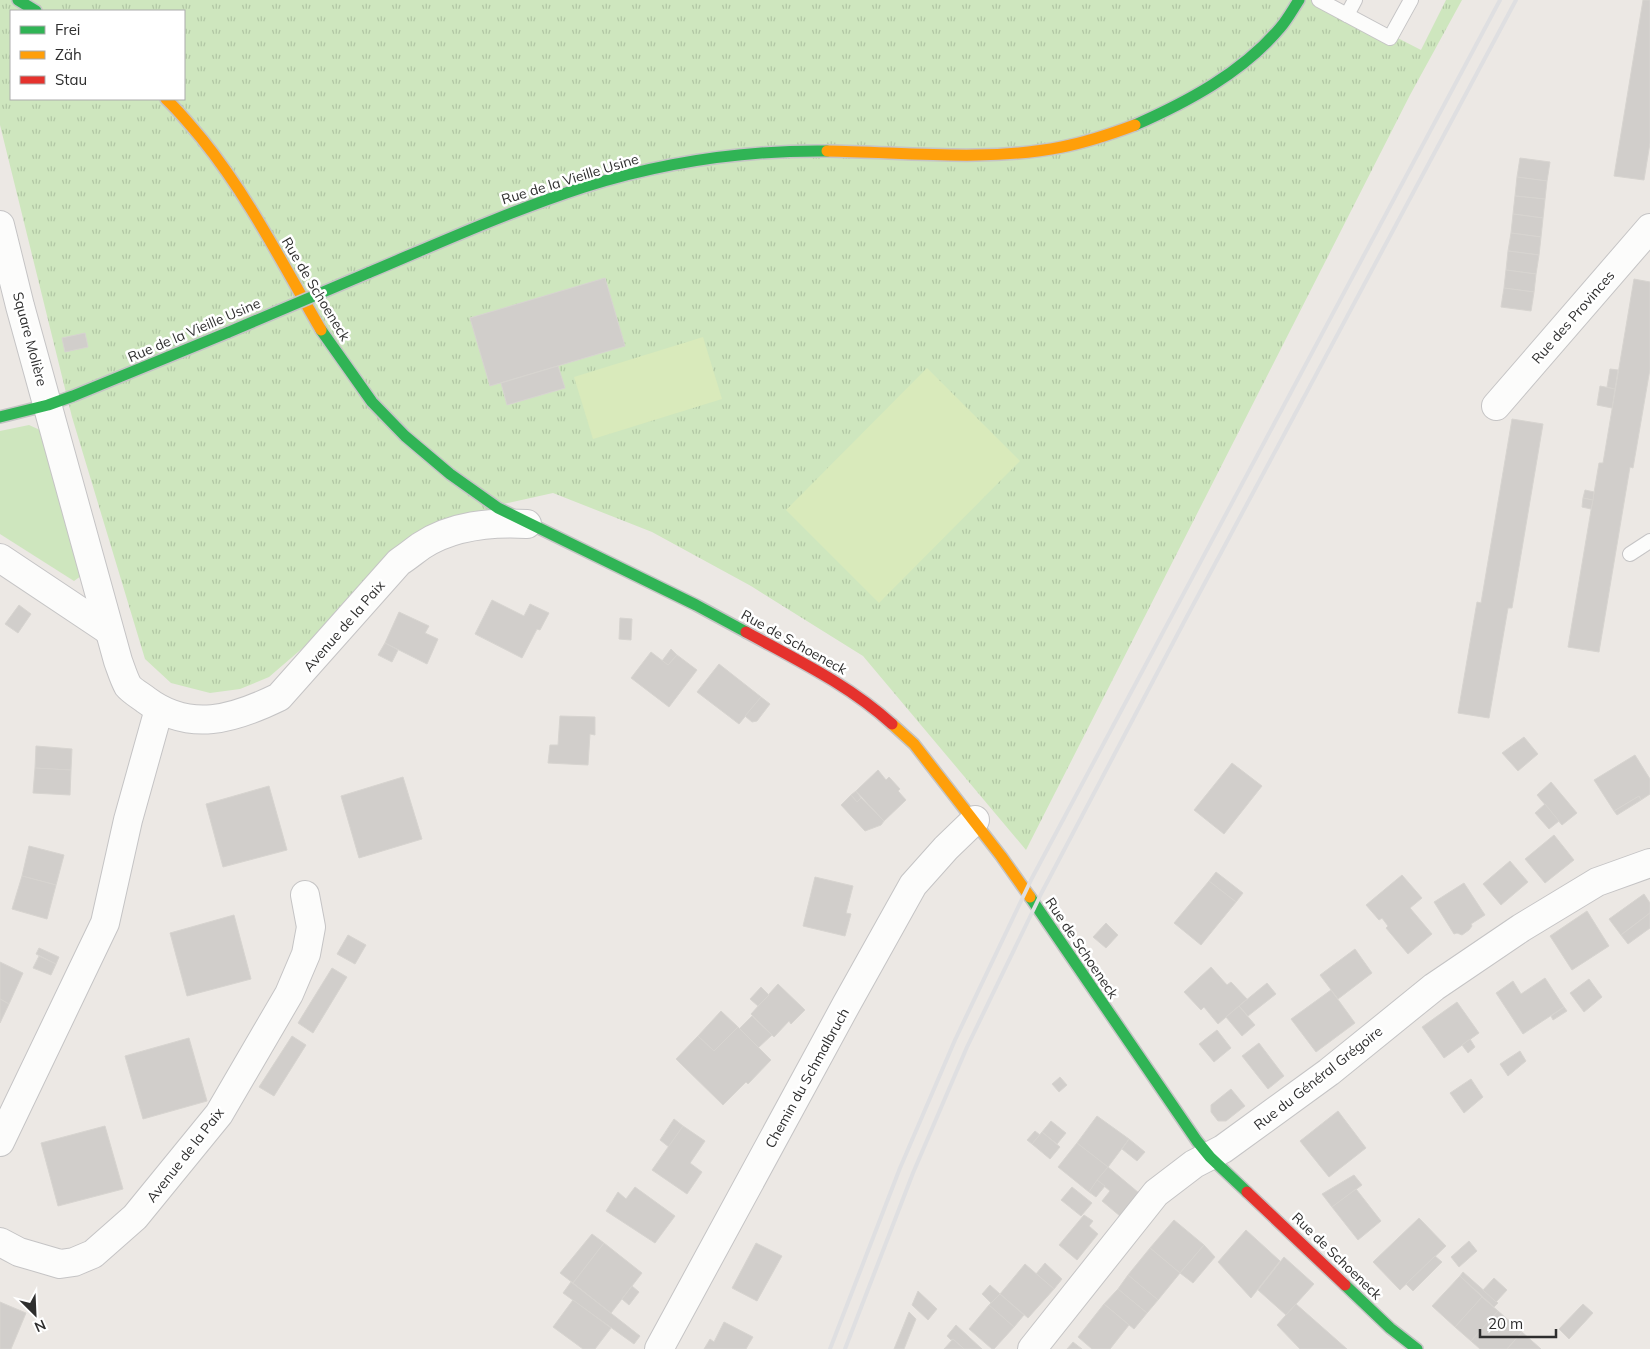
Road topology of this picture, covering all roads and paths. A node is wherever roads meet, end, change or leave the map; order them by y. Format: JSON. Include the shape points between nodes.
{"nodes":[{"id":1,"x":18,"y":0,"type":"edge"},
{"id":2,"x":1300,"y":0,"type":"edge"},
{"id":3,"x":1319,"y":0,"type":"edge"},
{"id":4,"x":1355,"y":0,"type":"edge"},
{"id":5,"x":1411,"y":0,"type":"edge"},
{"id":6,"x":34,"y":10,"type":"edge"},
{"id":7,"x":1347,"y":15,"type":"junction"},
{"id":8,"x":167,"y":100,"type":"edge"},
{"id":9,"x":0,"y":225,"type":"edge"},
{"id":10,"x":1650,"y":228,"type":"edge"},
{"id":11,"x":8,"y":292,"type":"edge"},
{"id":12,"x":48,"y":405,"type":"junction"},
{"id":13,"x":1496,"y":406,"type":"dead end"},
{"id":14,"x":0,"y":417,"type":"edge"},
{"id":15,"x":527,"y":524,"type":"junction"},
{"id":16,"x":1650,"y":541,"type":"edge"},
{"id":17,"x":1630,"y":554,"type":"dead end"},
{"id":18,"x":0,"y":558,"type":"edge"},
{"id":19,"x":108,"y":630,"type":"junction"},
{"id":20,"x":159,"y":709,"type":"junction"},
{"id":21,"x":974,"y":820,"type":"junction"},
{"id":22,"x":1650,"y":863,"type":"edge"},
{"id":23,"x":305,"y":895,"type":"dead end"},
{"id":24,"x":0,"y":1142,"type":"edge"},
{"id":25,"x":1210,"y":1157,"type":"junction"},
{"id":26,"x":0,"y":1242,"type":"edge"},
{"id":27,"x":658,"y":1349,"type":"edge"},
{"id":28,"x":1032,"y":1349,"type":"edge"},
{"id":29,"x":1417,"y":1349,"type":"edge"}],
"edges":[{"from":1,"to":6,"type":"main road"},
{"from":2,"to":12,"type":"main road","name":"Rue de la Vieille Usine","bridge":true,"via":[[1279,28],[1249,58],[1214,84],[1162,113],[1115,133],[1078,144],[994,154],[801,151],[732,157],[660,168],[598,183],[498,217]]},
{"from":3,"to":7,"type":"lane"},
{"from":4,"to":7,"type":"lane"},
{"from":5,"to":7,"type":"lane","via":[[1390,38]]},
{"from":8,"to":15,"type":"main road","name":"Rue de Schoeneck","via":[[217,158],[325,338],[372,402],[405,436],[450,474]]},
{"from":9,"to":11,"type":"street","name":"Square Molière"},
{"from":10,"to":13,"type":"street","name":"Rue des Provinces"},
{"from":11,"to":12,"type":"street","name":"Square Molière"},
{"from":12,"to":14,"type":"main road","name":"Square Molière"},
{"from":12,"to":19,"type":"street","name":"Avenue de la Paix"},
{"from":15,"to":20,"type":"street","name":"Avenue de la Paix","via":[[477,525],[448,533],[423,545],[399,562],[279,697],[257,708],[212,720],[188,718]]},
{"from":15,"to":21,"type":"main road","name":"Rue de Schoeneck","via":[[696,605],[826,675],[874,709],[914,744]]},
{"from":16,"to":17,"type":"lane"},
{"from":18,"to":19,"type":"street"},
{"from":19,"to":20,"type":"street","name":"Avenue de la Paix","via":[[129,687]]},
{"from":20,"to":24,"type":"street","via":[[128,820],[105,923]]},
{"from":21,"to":25,"type":"main road","name":"Rue de Schoeneck"},
{"from":21,"to":27,"type":"street","name":"Chemin du Schmalbruch","via":[[914,885]]},
{"from":22,"to":25,"type":"street","name":"Rue du Général Grégoire","via":[[1596,882],[1521,928],[1434,987],[1329,1072]]},
{"from":23,"to":26,"type":"street","name":"Avenue de la Paix","via":[[311,927],[306,954],[288,994],[219,1114],[135,1217],[93,1254],[74,1262],[60,1264],[19,1252]]},
{"from":25,"to":28,"type":"street","name":"Rue du Général Grégoire","via":[[1194,1164],[1156,1193]]},
{"from":25,"to":29,"type":"main road","name":"Rue de Schoeneck","via":[[1390,1328]]}]}
